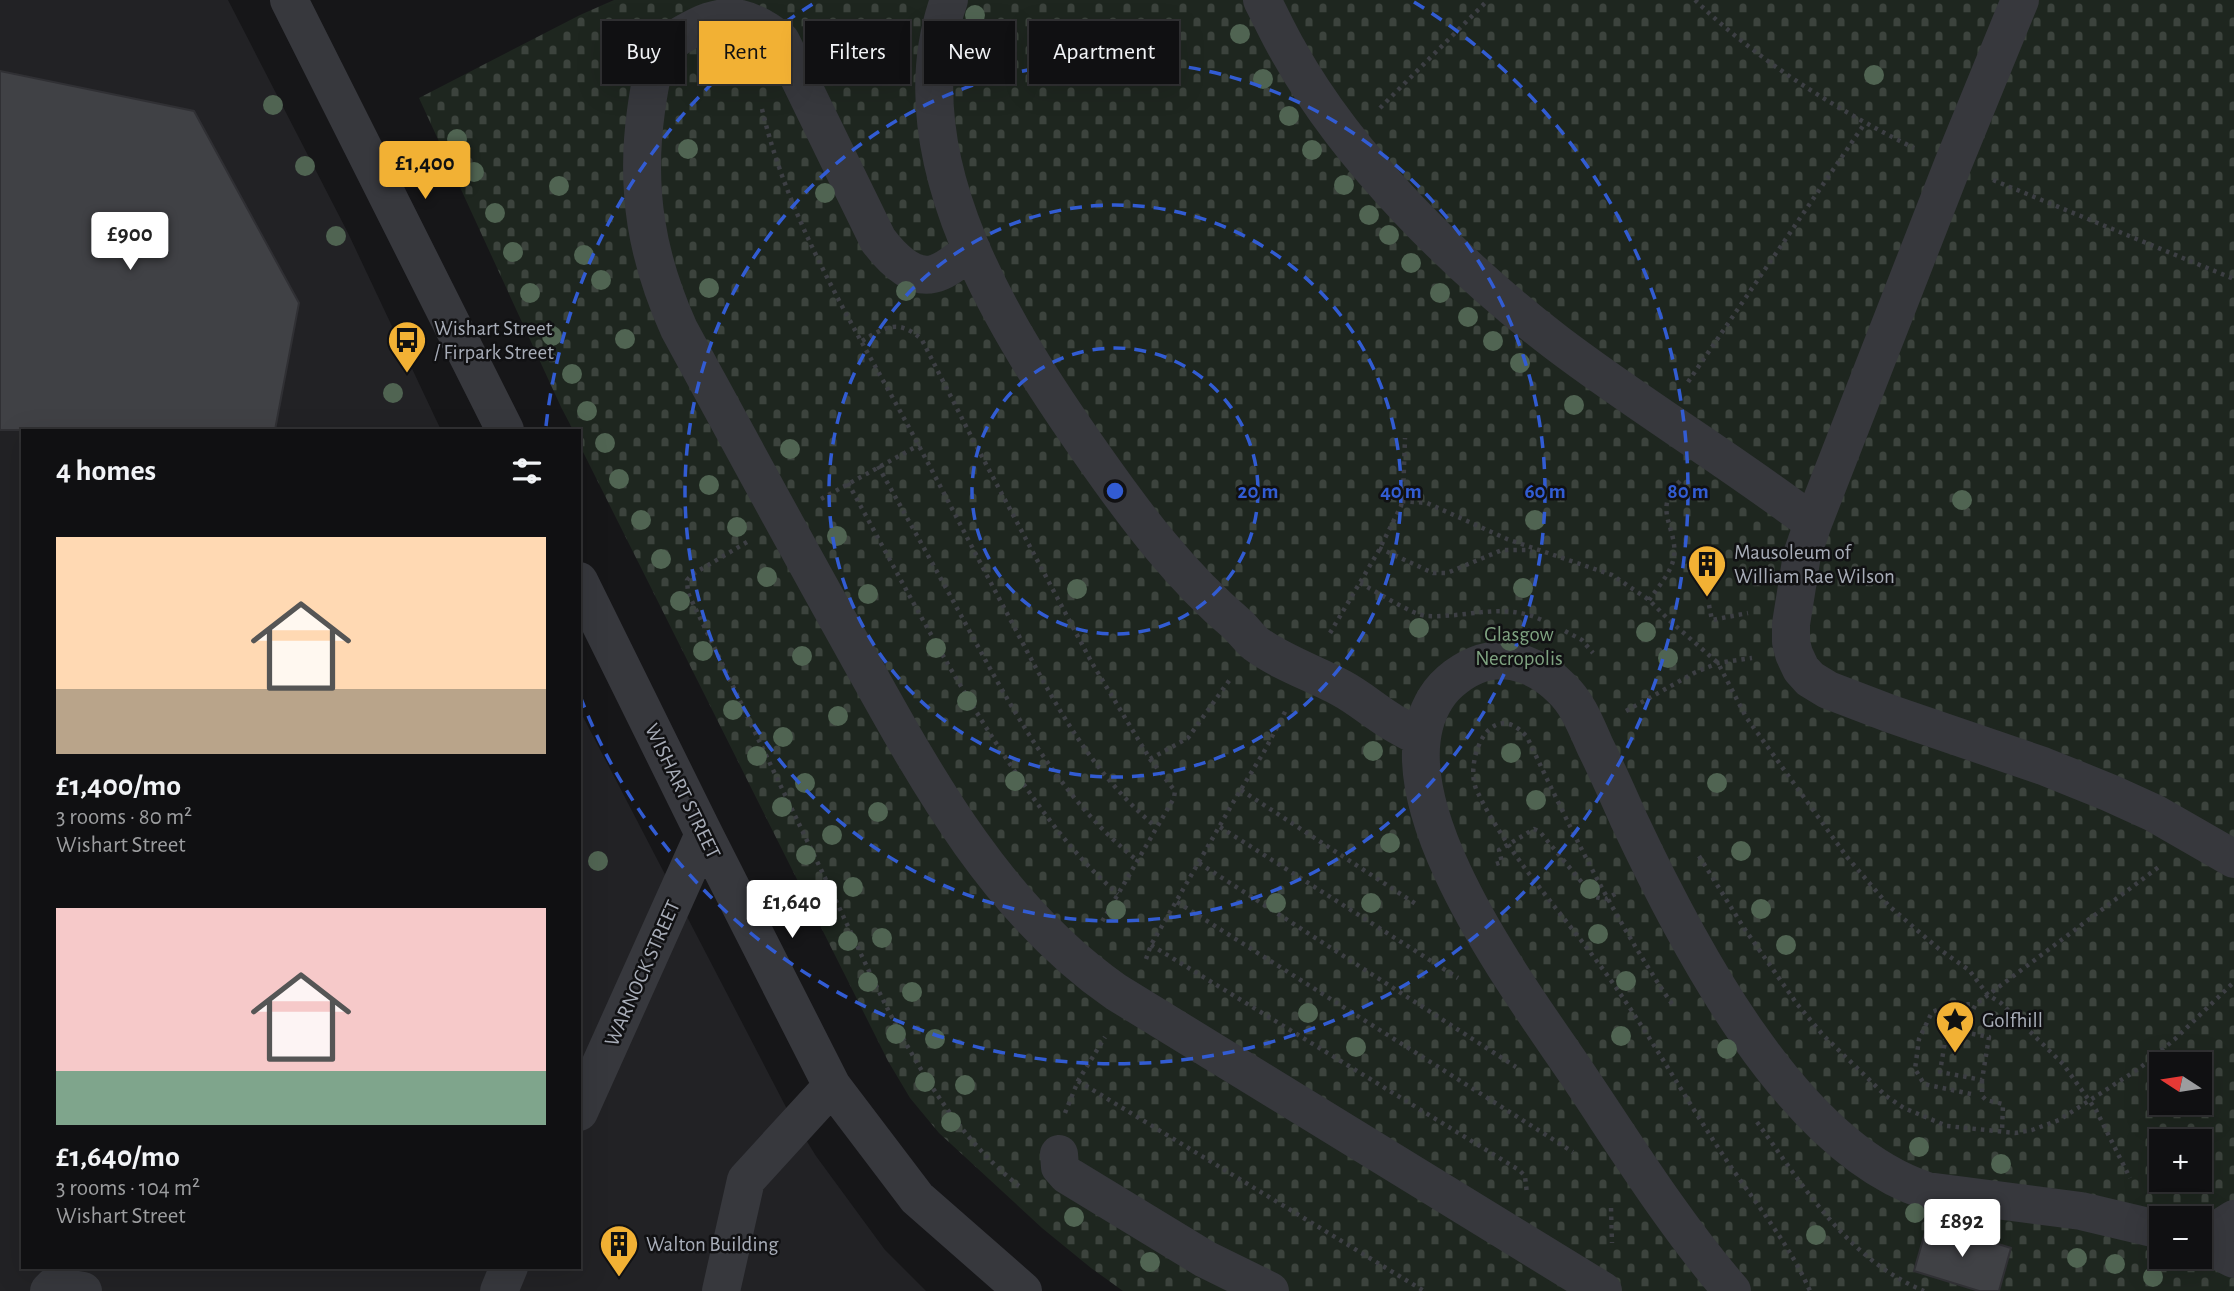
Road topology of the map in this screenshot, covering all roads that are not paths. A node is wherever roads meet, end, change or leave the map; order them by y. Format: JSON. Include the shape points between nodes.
{"nodes":[{"id":1,"x":289,"y":0,"type":"edge"},
{"id":2,"x":949,"y":0,"type":"edge"},
{"id":3,"x":1262,"y":0,"type":"edge"},
{"id":4,"x":2020,"y":0,"type":"edge"},
{"id":5,"x":972,"y":250,"type":"junction"},
{"id":6,"x":504,"y":429,"type":"edge"},
{"id":7,"x":1814,"y":523,"type":"junction"},
{"id":8,"x":581,"y":585,"type":"edge"},
{"id":9,"x":1421,"y":738,"type":"junction"},
{"id":10,"x":704,"y":834,"type":"junction"},
{"id":11,"x":2234,"y":859,"type":"edge"},
{"id":12,"x":832,"y":1086,"type":"junction"},
{"id":13,"x":581,"y":1108,"type":"edge"},
{"id":14,"x":1059,"y":1154,"type":"dead end"},
{"id":15,"x":2234,"y":1219,"type":"edge"},
{"id":16,"x":2149,"y":1227,"type":"edge"},
{"id":17,"x":2212,"y":1232,"type":"edge"},
{"id":18,"x":2212,"y":1248,"type":"edge"},
{"id":19,"x":2234,"y":1259,"type":"edge"},
{"id":20,"x":49,"y":1291,"type":"edge"},
{"id":21,"x":83,"y":1291,"type":"edge"},
{"id":22,"x":721,"y":1291,"type":"edge"},
{"id":23,"x":1023,"y":1291,"type":"edge"},
{"id":24,"x":1270,"y":1291,"type":"edge"},
{"id":25,"x":1603,"y":1291,"type":"edge"},
{"id":26,"x":1732,"y":1291,"type":"edge"}],
"edges":[{"from":1,"to":6,"type":"street"},
{"from":2,"to":5,"type":"street","via":[[934,74],[939,144]]},
{"from":3,"to":7,"type":"street","via":[[1290,54],[1348,139],[1460,261],[1557,342]]},
{"from":4,"to":7,"type":"street"},
{"from":5,"to":9,"type":"street","via":[[1033,367],[1128,506],[1189,578],[1256,643]]},
{"from":5,"to":25,"type":"street","via":[[944,270],[923,275],[887,252],[780,41],[769,32],[724,17],[689,30],[665,48],[650,82],[642,166],[647,233],[666,299],[927,781],[984,862],[1086,972]]},
{"from":7,"to":11,"type":"street","via":[[1802,555],[1791,624],[1794,654],[1810,679],[1891,714],[2099,788]]},
{"from":8,"to":10,"type":"street","name":"WISHART STREET"},
{"from":9,"to":16,"type":"street","via":[[1440,692],[1467,670],[1503,659],[1536,670],[1564,690],[1574,704],[1698,952],[1772,1066],[1822,1125],[1862,1158],[1905,1184],[1927,1191],[2081,1211]]},
{"from":9,"to":26,"type":"street","via":[[1429,811],[1467,902],[1643,1174]]},
{"from":10,"to":12,"type":"street","name":"WISHART STREET"},
{"from":10,"to":13,"type":"street","name":"WARNOCK STREET"},
{"from":12,"to":22,"type":"street","via":[[746,1180]]},
{"from":12,"to":23,"type":"street","name":"WISHART STREET","via":[[917,1198]]},
{"from":14,"to":24,"type":"street","via":[[1060,1167],[1067,1175],[1205,1259]]},
{"from":15,"to":17,"type":"street"},
{"from":18,"to":19,"type":"street"},
{"from":20,"to":21,"type":"street","via":[[54,1286]]}]}
